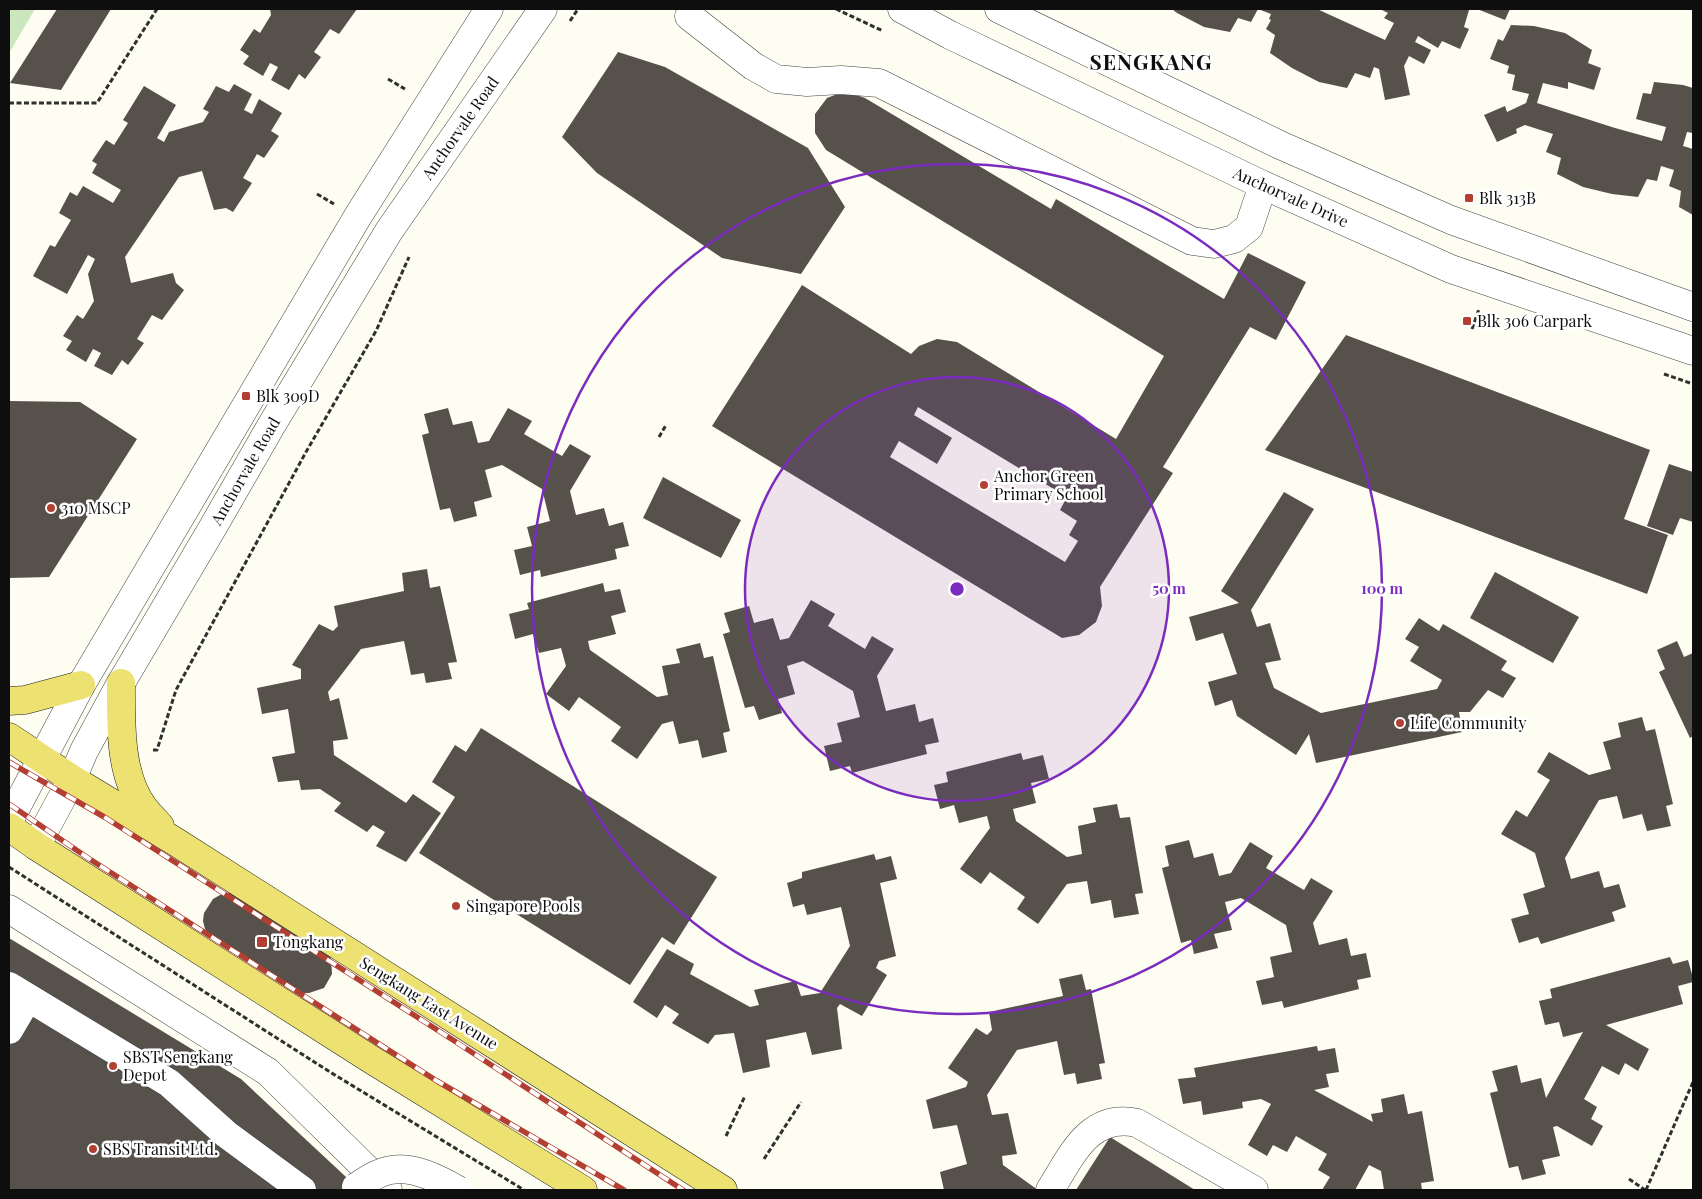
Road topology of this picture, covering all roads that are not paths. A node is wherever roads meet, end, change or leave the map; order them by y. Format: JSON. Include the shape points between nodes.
{"nodes":[{"id":1,"x":489,"y":9,"type":"edge"},
{"id":2,"x":543,"y":9,"type":"edge"},
{"id":3,"x":902,"y":9,"type":"edge"},
{"id":4,"x":999,"y":9,"type":"edge"},
{"id":5,"x":689,"y":16,"type":"dead end"},
{"id":6,"x":1263,"y":185,"type":"junction"},
{"id":7,"x":1693,"y":307,"type":"edge"},
{"id":8,"x":1693,"y":351,"type":"edge"},
{"id":9,"x":121,"y":683,"type":"junction"},
{"id":10,"x":81,"y":685,"type":"junction"},
{"id":11,"x":9,"y":702,"type":"edge"},
{"id":12,"x":9,"y":737,"type":"edge"},
{"id":13,"x":42,"y":758,"type":"junction"},
{"id":14,"x":72,"y":779,"type":"junction"},
{"id":15,"x":9,"y":820,"type":"edge"},
{"id":16,"x":9,"y":827,"type":"edge"},
{"id":17,"x":176,"y":842,"type":"junction"},
{"id":18,"x":36,"y":846,"type":"junction"},
{"id":19,"x":9,"y":909,"type":"edge"},
{"id":20,"x":18,"y":992,"type":"edge"},
{"id":21,"x":9,"y":1030,"type":"edge"},
{"id":22,"x":354,"y":1189,"type":"edge"},
{"id":23,"x":302,"y":1190,"type":"edge"},
{"id":24,"x":388,"y":1190,"type":"edge"},
{"id":25,"x":458,"y":1190,"type":"edge"},
{"id":26,"x":583,"y":1190,"type":"edge"},
{"id":27,"x":723,"y":1190,"type":"edge"},
{"id":28,"x":1050,"y":1190,"type":"edge"},
{"id":29,"x":1254,"y":1190,"type":"edge"}],
"edges":[{"from":1,"to":10,"type":"street","name":"Anchorvale Road","via":[[358,216]]},
{"from":2,"to":9,"type":"street","name":"Anchorvale Road","via":[[389,231],[270,426]]},
{"from":3,"to":6,"type":"street","name":"Anchorvale Drive"},
{"from":4,"to":7,"type":"street","via":[[1280,145],[1451,220]]},
{"from":5,"to":6,"type":"street","via":[[753,66],[776,79],[879,83],[1192,241],[1214,244],[1234,239],[1249,227]]},
{"from":6,"to":8,"type":"street","name":"Anchorvale Drive","via":[[1451,270]]},
{"from":9,"to":14,"type":"street","name":"Anchorvale Road"},
{"from":9,"to":17,"type":"main road","via":[[122,735],[129,779],[143,807]]},
{"from":10,"to":11,"type":"main road"},
{"from":10,"to":13,"type":"street","name":"Anchorvale Road"},
{"from":12,"to":13,"type":"main road","name":"Sengkang East Avenue"},
{"from":13,"to":14,"type":"main road","name":"Sengkang East Avenue"},
{"from":13,"to":15,"type":"street","name":"Anchorvale Road"},
{"from":14,"to":17,"type":"main road","name":"Sengkang East Avenue"},
{"from":14,"to":18,"type":"street","name":"Anchorvale Road"},
{"from":16,"to":18,"type":"main road"},
{"from":17,"to":27,"type":"main road","name":"Sengkang East Avenue"},
{"from":18,"to":26,"type":"main road"},
{"from":19,"to":24,"type":"street","via":[[268,1072]]},
{"from":20,"to":21,"type":"street"},
{"from":20,"to":23,"type":"street","via":[[169,1083],[226,1134]]},
{"from":22,"to":25,"type":"street","bridge":true,"via":[[392,1170],[413,1171]]},
{"from":28,"to":29,"type":"street","via":[[1082,1140],[1091,1132],[1113,1122],[1128,1121],[1137,1123]]}]}
